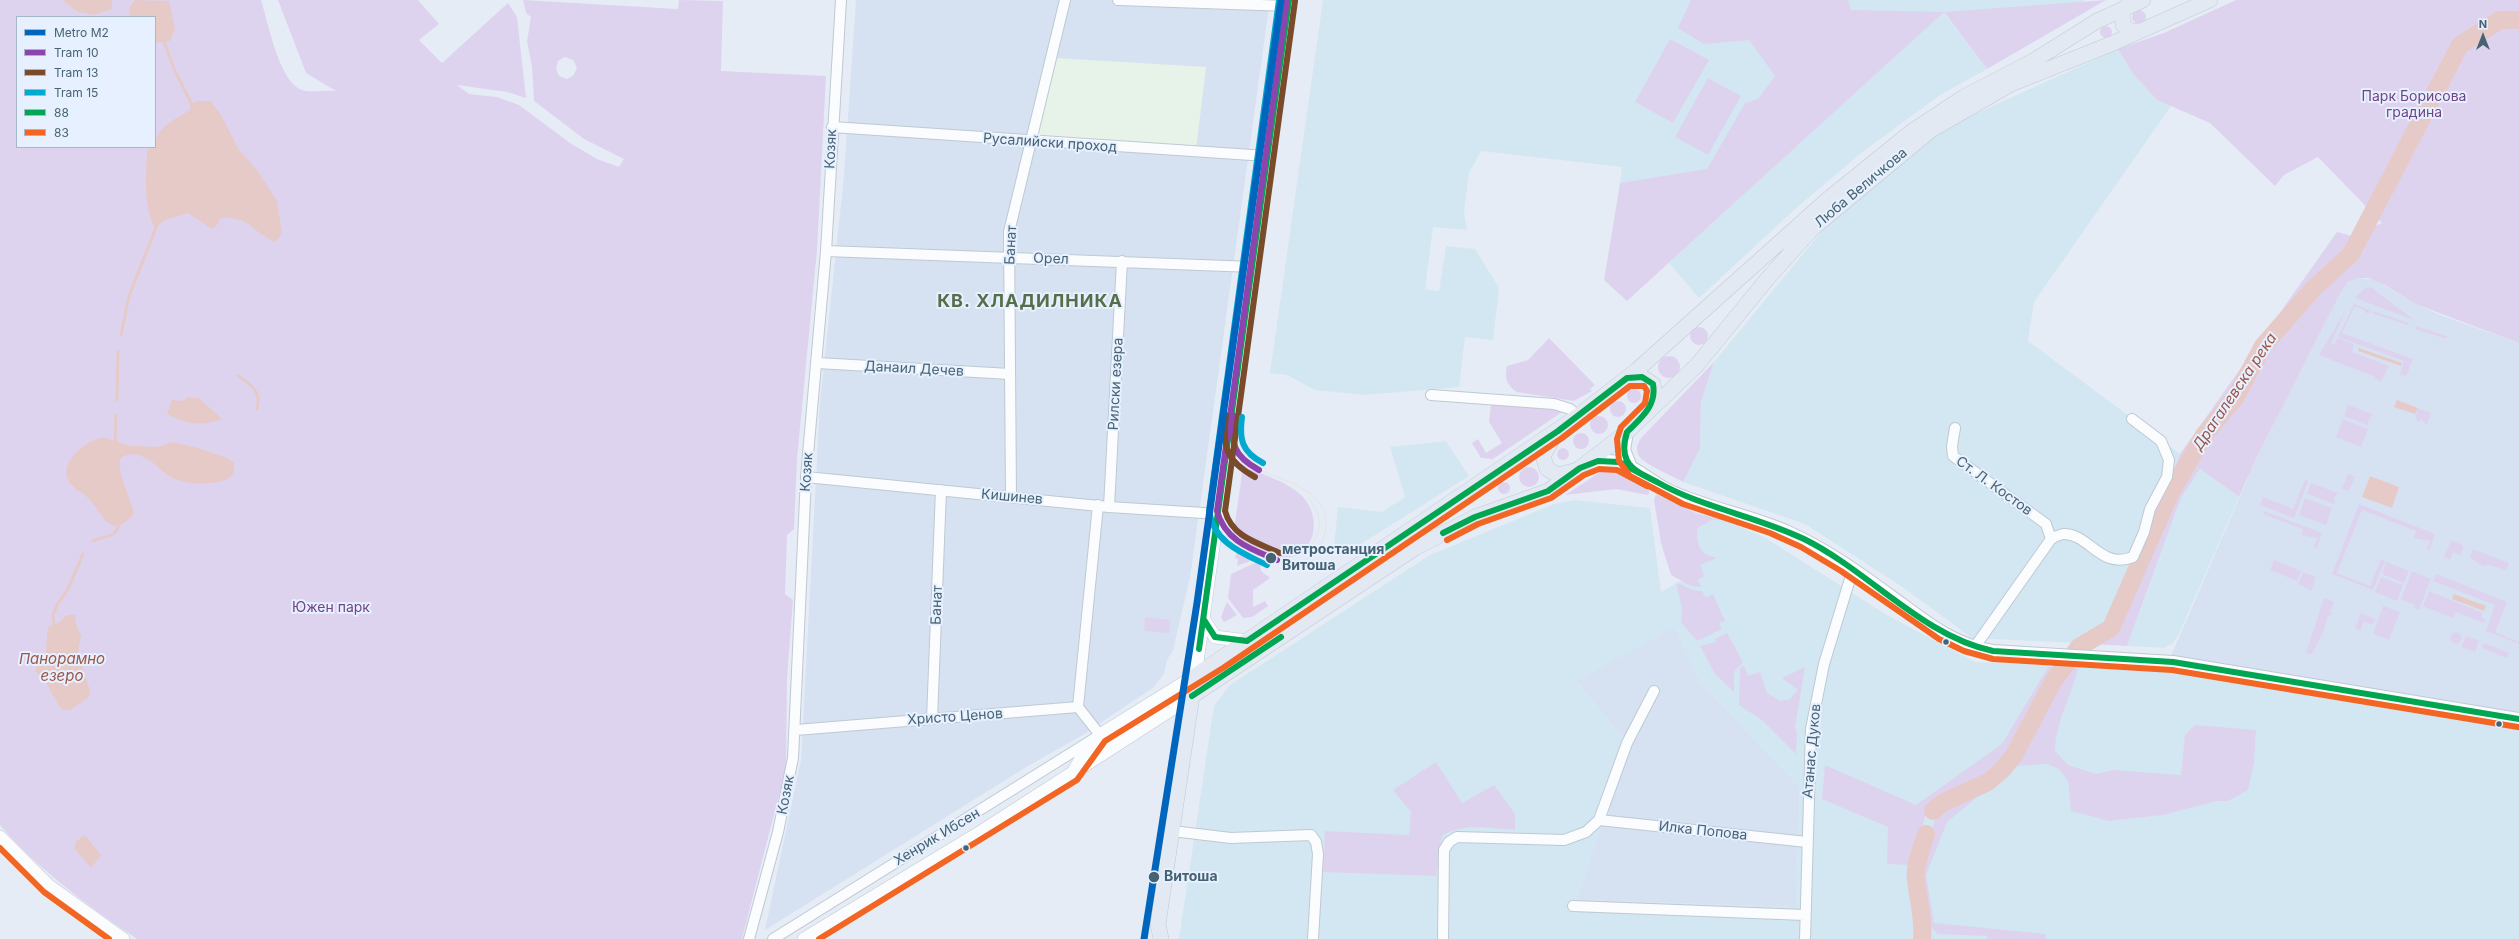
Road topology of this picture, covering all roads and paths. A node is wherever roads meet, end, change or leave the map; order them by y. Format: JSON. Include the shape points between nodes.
{"nodes":[{"id":1,"x":840,"y":0,"type":"edge"},
{"id":2,"x":1065,"y":0,"type":"edge"},
{"id":3,"x":1118,"y":0,"type":"edge"},
{"id":4,"x":2143,"y":0,"type":"edge"},
{"id":5,"x":2210,"y":0,"type":"edge"},
{"id":6,"x":1289,"y":3,"type":"edge"},
{"id":7,"x":2196,"y":4,"type":"edge"},
{"id":8,"x":2127,"y":6,"type":"junction"},
{"id":9,"x":2138,"y":31,"type":"junction"},
{"id":10,"x":832,"y":127,"type":"junction"},
{"id":11,"x":1030,"y":142,"type":"junction"},
{"id":12,"x":1267,"y":156,"type":"junction"},
{"id":13,"x":826,"y":250,"type":"junction"},
{"id":14,"x":1009,"y":258,"type":"junction"},
{"id":15,"x":1122,"y":261,"type":"junction"},
{"id":16,"x":1252,"y":267,"type":"junction"},
{"id":17,"x":817,"y":364,"type":"junction"},
{"id":18,"x":1010,"y":374,"type":"junction"},
{"id":19,"x":1627,"y":378,"type":"junction"},
{"id":20,"x":1431,"y":395,"type":"dead end"},
{"id":21,"x":1652,"y":407,"type":"junction"},
{"id":22,"x":1578,"y":416,"type":"junction"},
{"id":23,"x":2132,"y":419,"type":"dead end"},
{"id":24,"x":1954,"y":428,"type":"dead end"},
{"id":25,"x":1558,"y":431,"type":"junction"},
{"id":26,"x":1627,"y":432,"type":"junction"},
{"id":27,"x":1631,"y":467,"type":"junction"},
{"id":28,"x":1580,"y":468,"type":"junction"},
{"id":29,"x":806,"y":477,"type":"junction"},
{"id":30,"x":941,"y":490,"type":"junction"},
{"id":31,"x":1011,"y":497,"type":"junction"},
{"id":32,"x":1098,"y":505,"type":"junction"},
{"id":33,"x":1109,"y":507,"type":"junction"},
{"id":34,"x":1219,"y":514,"type":"junction"},
{"id":35,"x":2051,"y":539,"type":"junction"},
{"id":36,"x":1853,"y":569,"type":"junction"},
{"id":37,"x":1204,"y":620,"type":"junction"},
{"id":38,"x":1247,"y":641,"type":"junction"},
{"id":39,"x":1974,"y":648,"type":"junction"},
{"id":40,"x":1195,"y":676,"type":"junction"},
{"id":41,"x":1654,"y":691,"type":"dead end"},
{"id":42,"x":1192,"y":696,"type":"junction"},
{"id":43,"x":1078,"y":707,"type":"junction"},
{"id":44,"x":932,"y":719,"type":"junction"},
{"id":45,"x":2519,"y":719,"type":"edge"},
{"id":46,"x":796,"y":730,"type":"junction"},
{"id":47,"x":1100,"y":735,"type":"junction"},
{"id":48,"x":1073,"y":773,"type":"junction"},
{"id":49,"x":1599,"y":820,"type":"junction"},
{"id":50,"x":1172,"y":831,"type":"junction"},
{"id":51,"x":0,"y":837,"type":"edge"},
{"id":52,"x":1807,"y":842,"type":"junction"},
{"id":53,"x":1573,"y":906,"type":"dead end"},
{"id":54,"x":1805,"y":915,"type":"junction"},
{"id":55,"x":1158,"y":924,"type":"junction"},
{"id":56,"x":124,"y":939,"type":"edge"},
{"id":57,"x":749,"y":939,"type":"edge"},
{"id":58,"x":773,"y":939,"type":"edge"},
{"id":59,"x":804,"y":939,"type":"edge"},
{"id":60,"x":1148,"y":939,"type":"edge"},
{"id":61,"x":1161,"y":939,"type":"edge"},
{"id":62,"x":1313,"y":939,"type":"edge"},
{"id":63,"x":1443,"y":939,"type":"edge"},
{"id":64,"x":1805,"y":939,"type":"edge"}],
"edges":[{"from":1,"to":10,"type":"street","name":"Козяк"},
{"from":2,"to":11,"type":"street","name":"Банат"},
{"from":3,"to":6,"type":"street"},
{"from":4,"to":8,"type":"main road","name":"Люба Величкова"},
{"from":5,"to":7,"type":"main road","name":"Люба Величкова"},
{"from":6,"to":12,"type":"main road"},
{"from":7,"to":9,"type":"main road","name":"Люба Величкова"},
{"from":8,"to":9,"type":"main road","via":[[2122,12],[2123,24],[2130,31]]},
{"from":8,"to":19,"type":"main road","name":"Люба Величкова","via":[[2097,20],[2033,61],[1964,97],[1910,132],[1827,200]]},
{"from":9,"to":21,"type":"main road","name":"Люба Величкова","via":[[2011,84],[1931,130],[1813,228],[1768,278],[1697,365]]},
{"from":10,"to":11,"type":"street","name":"Русалийски проход"},
{"from":10,"to":13,"type":"street","name":"Козяк"},
{"from":11,"to":12,"type":"street","name":"Русалийски проход"},
{"from":11,"to":14,"type":"street","name":"Банат","via":[[1009,232]]},
{"from":12,"to":16,"type":"main road"},
{"from":13,"to":14,"type":"street","name":"Орел"},
{"from":13,"to":17,"type":"street","name":"Козяк"},
{"from":14,"to":15,"type":"street","name":"Орел"},
{"from":14,"to":18,"type":"street","name":"Банат"},
{"from":15,"to":16,"type":"street","name":"Орел"},
{"from":15,"to":33,"type":"street","name":"Рилски езера"},
{"from":16,"to":34,"type":"main road"},
{"from":17,"to":18,"type":"street","name":"Данаил Дечев"},
{"from":17,"to":29,"type":"street","name":"Козяк"},
{"from":18,"to":31,"type":"street","name":"Банат"},
{"from":19,"to":21,"type":"main road","via":[[1642,377],[1653,384],[1655,396]]},
{"from":19,"to":22,"type":"main road","name":"Люба Величкова"},
{"from":20,"to":22,"type":"street","via":[[1554,404],[1570,409]]},
{"from":21,"to":26,"type":"main road","name":"Люба Величкова"},
{"from":22,"to":25,"type":"main road","name":"Люба Величкова"},
{"from":23,"to":35,"type":"street","via":[[2161,441],[2169,460],[2167,478],[2150,509],[2144,532],[2133,557],[2122,561],[2108,558],[2079,540],[2063,534]]},
{"from":24,"to":35,"type":"street","name":"Ст. Л. Костов","via":[[1953,456],[2046,524]]},
{"from":25,"to":28,"type":"main road","via":[[1544,453],[1543,460],[1547,469],[1558,475]]},
{"from":25,"to":38,"type":"main road","name":"Люба Величкова"},
{"from":26,"to":27,"type":"street","via":[[1624,450]]},
{"from":26,"to":28,"type":"main road","name":"Люба Величкова"},
{"from":27,"to":28,"type":"street","via":[[1606,460]]},
{"from":27,"to":36,"type":"street","via":[[1668,490],[1698,503],[1790,533]]},
{"from":28,"to":42,"type":"main road","name":"Люба Величкова","via":[[1548,491],[1475,516],[1415,548]]},
{"from":29,"to":30,"type":"street","name":"Кишинев"},
{"from":29,"to":46,"type":"street","name":"Козяк"},
{"from":30,"to":31,"type":"street","name":"Кишинев"},
{"from":30,"to":44,"type":"street","name":"Банат"},
{"from":31,"to":32,"type":"street","name":"Кишинев"},
{"from":32,"to":33,"type":"street","name":"Кишинев"},
{"from":32,"to":43,"type":"street"},
{"from":33,"to":34,"type":"street","name":"Кишинев"},
{"from":34,"to":37,"type":"main road"},
{"from":35,"to":39,"type":"street"},
{"from":36,"to":39,"type":"street","via":[[1952,639]]},
{"from":36,"to":52,"type":"street","name":"Атанас Дуков","via":[[1819,683],[1811,736]]},
{"from":37,"to":38,"type":"main road","via":[[1215,637]]},
{"from":37,"to":40,"type":"main road"},
{"from":38,"to":40,"type":"main road","name":"Люба Величкова"},
{"from":39,"to":45,"type":"street","via":[[2190,664]]},
{"from":40,"to":42,"type":"main road"},
{"from":40,"to":47,"type":"main road","name":"Хенрик Ибсен"},
{"from":41,"to":49,"type":"street","via":[[1628,743]]},
{"from":42,"to":48,"type":"main road","name":"Хенрик Ибсен"},
{"from":42,"to":50,"type":"main road"},
{"from":43,"to":44,"type":"street","name":"Христо Ценов"},
{"from":43,"to":47,"type":"street"},
{"from":44,"to":46,"type":"street","name":"Христо Ценов"},
{"from":46,"to":57,"type":"street","name":"Козяк","via":[[778,832]]},
{"from":47,"to":48,"type":"main road","name":"Хенрик Ибсен"},
{"from":47,"to":58,"type":"street","name":"Хенрик Ибсен"},
{"from":48,"to":59,"type":"main road","name":"Хенрик Ибсен"},
{"from":49,"to":52,"type":"street","name":"Илка Попова"},
{"from":49,"to":63,"type":"street","via":[[1578,837],[1564,840],[1453,838],[1444,850]]},
{"from":50,"to":55,"type":"main road"},
{"from":50,"to":62,"type":"street","via":[[1231,838],[1311,835],[1316,842],[1318,854]]},
{"from":51,"to":56,"type":"main road","via":[[49,886]]},
{"from":52,"to":54,"type":"street","name":"Атанас Дуков"},
{"from":53,"to":54,"type":"street"},
{"from":54,"to":64,"type":"street","name":"Атанас Дуков"},
{"from":55,"to":60,"type":"main road"},
{"from":55,"to":61,"type":"main road"}]}
